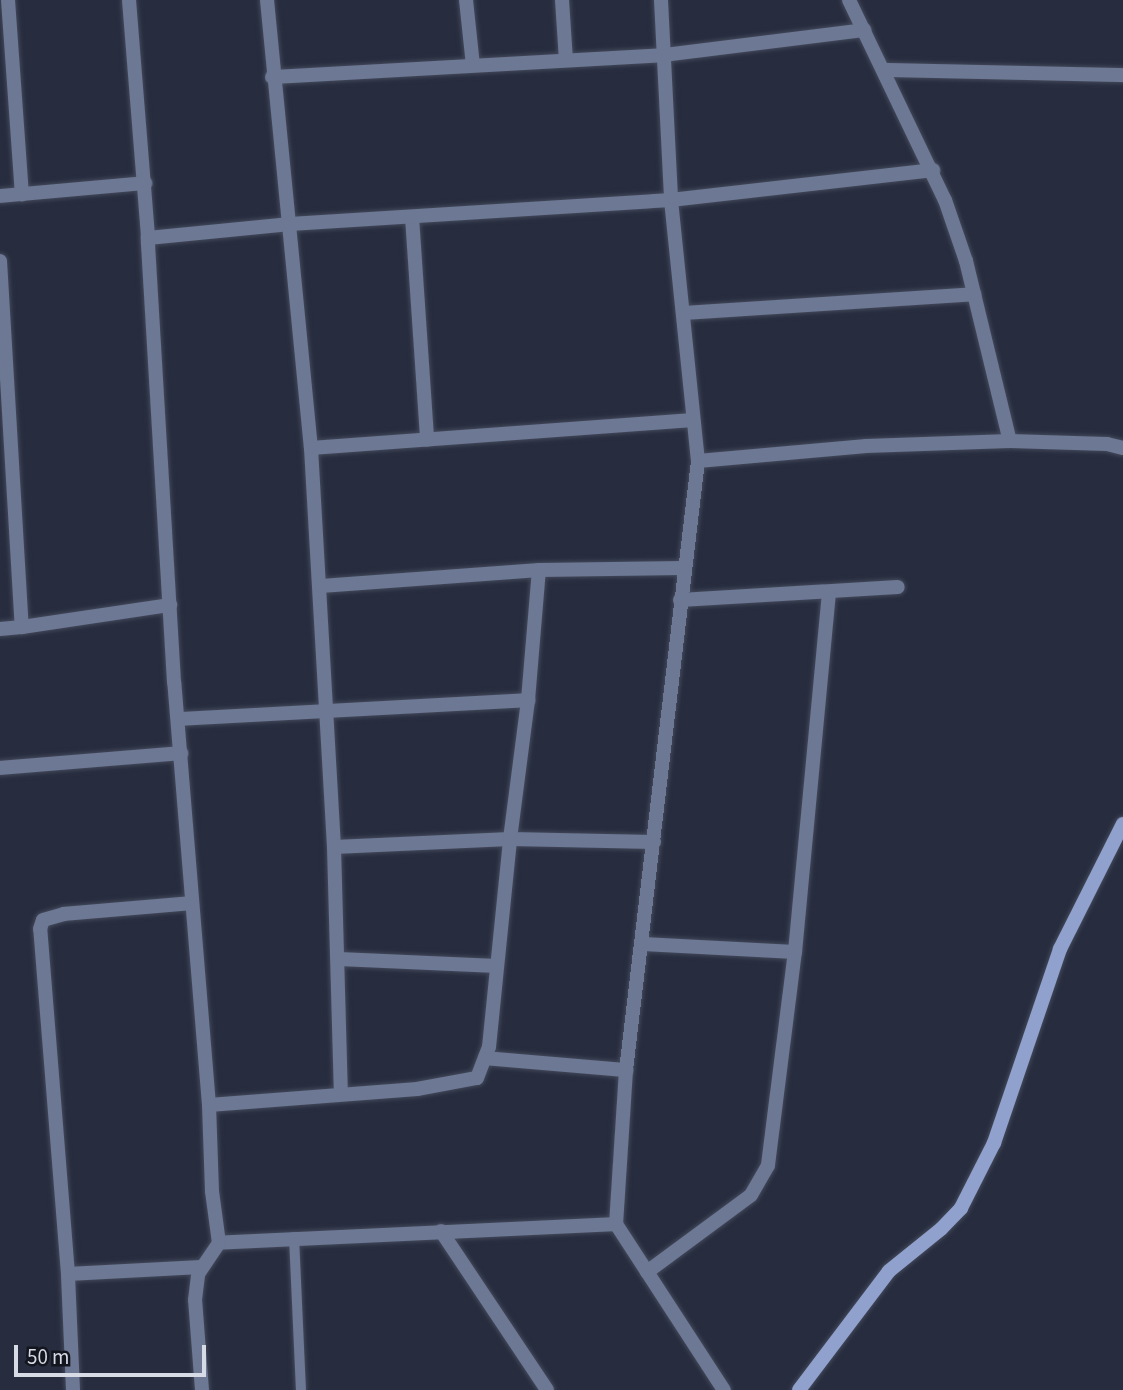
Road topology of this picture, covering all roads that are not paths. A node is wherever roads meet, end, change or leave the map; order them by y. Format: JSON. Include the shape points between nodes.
{"nodes":[{"id":1,"x":8,"y":0,"type":"edge"},
{"id":2,"x":129,"y":0,"type":"edge"},
{"id":3,"x":267,"y":0,"type":"edge"},
{"id":4,"x":466,"y":0,"type":"edge"},
{"id":5,"x":562,"y":0,"type":"edge"},
{"id":6,"x":661,"y":0,"type":"edge"},
{"id":7,"x":849,"y":0,"type":"edge"},
{"id":8,"x":864,"y":30,"type":"junction"},
{"id":9,"x":664,"y":55,"type":"junction"},
{"id":10,"x":566,"y":60,"type":"junction"},
{"id":11,"x":473,"y":65,"type":"junction"},
{"id":12,"x":884,"y":70,"type":"junction"},
{"id":13,"x":1123,"y":75,"type":"edge"},
{"id":14,"x":272,"y":78,"type":"junction"},
{"id":15,"x":933,"y":170,"type":"junction"},
{"id":16,"x":145,"y":183,"type":"junction"},
{"id":17,"x":23,"y":194,"type":"junction"},
{"id":18,"x":0,"y":196,"type":"edge"},
{"id":19,"x":671,"y":200,"type":"junction"},
{"id":20,"x":412,"y":216,"type":"junction"},
{"id":21,"x":290,"y":224,"type":"junction"},
{"id":22,"x":148,"y":237,"type":"junction"},
{"id":23,"x":0,"y":261,"type":"edge"},
{"id":24,"x":974,"y":294,"type":"junction"},
{"id":25,"x":683,"y":313,"type":"junction"},
{"id":26,"x":693,"y":420,"type":"junction"},
{"id":27,"x":426,"y":439,"type":"junction"},
{"id":28,"x":1010,"y":441,"type":"junction"},
{"id":29,"x":311,"y":448,"type":"junction"},
{"id":30,"x":1123,"y":448,"type":"edge"},
{"id":31,"x":698,"y":461,"type":"junction"},
{"id":32,"x":683,"y":568,"type":"junction"},
{"id":33,"x":539,"y":570,"type":"junction"},
{"id":34,"x":321,"y":586,"type":"junction"},
{"id":35,"x":898,"y":587,"type":"dead end"},
{"id":36,"x":829,"y":593,"type":"junction"},
{"id":37,"x":680,"y":600,"type":"junction"},
{"id":38,"x":170,"y":605,"type":"junction"},
{"id":39,"x":22,"y":627,"type":"junction"},
{"id":40,"x":0,"y":629,"type":"edge"},
{"id":41,"x":528,"y":700,"type":"junction"},
{"id":42,"x":326,"y":710,"type":"junction"},
{"id":43,"x":178,"y":719,"type":"junction"},
{"id":44,"x":181,"y":753,"type":"junction"},
{"id":45,"x":0,"y":768,"type":"edge"},
{"id":46,"x":1123,"y":824,"type":"edge"},
{"id":47,"x":510,"y":839,"type":"junction"},
{"id":48,"x":654,"y":842,"type":"junction"},
{"id":49,"x":334,"y":847,"type":"junction"},
{"id":50,"x":192,"y":903,"type":"junction"},
{"id":51,"x":643,"y":944,"type":"junction"},
{"id":52,"x":795,"y":953,"type":"junction"},
{"id":53,"x":339,"y":959,"type":"junction"},
{"id":54,"x":497,"y":966,"type":"junction"},
{"id":55,"x":485,"y":1058,"type":"junction"},
{"id":56,"x":626,"y":1070,"type":"junction"},
{"id":57,"x":341,"y":1093,"type":"junction"},
{"id":58,"x":209,"y":1105,"type":"junction"},
{"id":59,"x":616,"y":1224,"type":"junction"},
{"id":60,"x":441,"y":1231,"type":"junction"},
{"id":61,"x":294,"y":1237,"type":"junction"},
{"id":62,"x":219,"y":1243,"type":"junction"},
{"id":63,"x":201,"y":1267,"type":"junction"},
{"id":64,"x":647,"y":1272,"type":"junction"},
{"id":65,"x":68,"y":1274,"type":"junction"},
{"id":66,"x":541,"y":1388,"type":"edge"},
{"id":67,"x":73,"y":1390,"type":"edge"},
{"id":68,"x":202,"y":1390,"type":"edge"},
{"id":69,"x":301,"y":1390,"type":"edge"},
{"id":70,"x":724,"y":1390,"type":"edge"},
{"id":71,"x":799,"y":1390,"type":"edge"}],
"edges":[{"from":1,"to":17,"type":"street"},
{"from":2,"to":16,"type":"street"},
{"from":3,"to":14,"type":"street"},
{"from":4,"to":11,"type":"street"},
{"from":5,"to":10,"type":"street"},
{"from":6,"to":9,"type":"street"},
{"from":7,"to":8,"type":"street"},
{"from":8,"to":9,"type":"street"},
{"from":8,"to":12,"type":"street"},
{"from":9,"to":10,"type":"street"},
{"from":9,"to":19,"type":"street"},
{"from":10,"to":11,"type":"street"},
{"from":11,"to":14,"type":"street"},
{"from":12,"to":13,"type":"street"},
{"from":12,"to":15,"type":"street"},
{"from":14,"to":21,"type":"street"},
{"from":15,"to":19,"type":"street"},
{"from":15,"to":24,"type":"street"},
{"from":16,"to":17,"type":"street"},
{"from":16,"to":22,"type":"street"},
{"from":17,"to":18,"type":"street"},
{"from":19,"to":20,"type":"street"},
{"from":19,"to":25,"type":"street"},
{"from":20,"to":21,"type":"street"},
{"from":20,"to":27,"type":"street"},
{"from":21,"to":22,"type":"street"},
{"from":21,"to":29,"type":"street"},
{"from":22,"to":38,"type":"street"},
{"from":23,"to":39,"type":"street"},
{"from":24,"to":25,"type":"street"},
{"from":24,"to":28,"type":"street"},
{"from":25,"to":26,"type":"street"},
{"from":26,"to":27,"type":"street"},
{"from":26,"to":31,"type":"street"},
{"from":27,"to":29,"type":"street"},
{"from":28,"to":30,"type":"street"},
{"from":28,"to":31,"type":"street","via":[[866,446]]},
{"from":29,"to":34,"type":"street"},
{"from":31,"to":32,"type":"street"},
{"from":32,"to":33,"type":"street"},
{"from":32,"to":37,"type":"street"},
{"from":33,"to":34,"type":"street"},
{"from":33,"to":41,"type":"street"},
{"from":34,"to":42,"type":"street"},
{"from":35,"to":36,"type":"street"},
{"from":36,"to":37,"type":"street"},
{"from":36,"to":52,"type":"street"},
{"from":37,"to":48,"type":"street"},
{"from":38,"to":39,"type":"street"},
{"from":38,"to":43,"type":"street"},
{"from":39,"to":40,"type":"street"},
{"from":41,"to":42,"type":"street"},
{"from":41,"to":47,"type":"street"},
{"from":42,"to":43,"type":"street"},
{"from":42,"to":49,"type":"street"},
{"from":43,"to":44,"type":"street"},
{"from":44,"to":45,"type":"street"},
{"from":44,"to":50,"type":"street"},
{"from":46,"to":71,"type":"main road","via":[[1060,949],[994,1143],[961,1208],[889,1271]]},
{"from":47,"to":48,"type":"street"},
{"from":47,"to":49,"type":"street"},
{"from":47,"to":54,"type":"street"},
{"from":48,"to":51,"type":"street"},
{"from":49,"to":53,"type":"street"},
{"from":50,"to":58,"type":"street"},
{"from":50,"to":65,"type":"street","via":[[64,914],[43,920],[41,951]]},
{"from":51,"to":52,"type":"street"},
{"from":51,"to":56,"type":"street"},
{"from":52,"to":64,"type":"street","via":[[768,1165],[762,1180],[751,1195]]},
{"from":53,"to":54,"type":"street"},
{"from":53,"to":57,"type":"street"},
{"from":54,"to":55,"type":"street"},
{"from":55,"to":56,"type":"street"},
{"from":55,"to":57,"type":"street","via":[[477,1078],[461,1083]]},
{"from":56,"to":59,"type":"street"},
{"from":57,"to":58,"type":"street"},
{"from":58,"to":62,"type":"street"},
{"from":59,"to":60,"type":"street"},
{"from":59,"to":64,"type":"street"},
{"from":60,"to":61,"type":"street"},
{"from":60,"to":66,"type":"street"},
{"from":61,"to":62,"type":"street"},
{"from":61,"to":69,"type":"lane"},
{"from":62,"to":63,"type":"street"},
{"from":63,"to":65,"type":"street"},
{"from":63,"to":68,"type":"street","via":[[195,1300]]},
{"from":64,"to":70,"type":"street"},
{"from":65,"to":67,"type":"street"}]}
